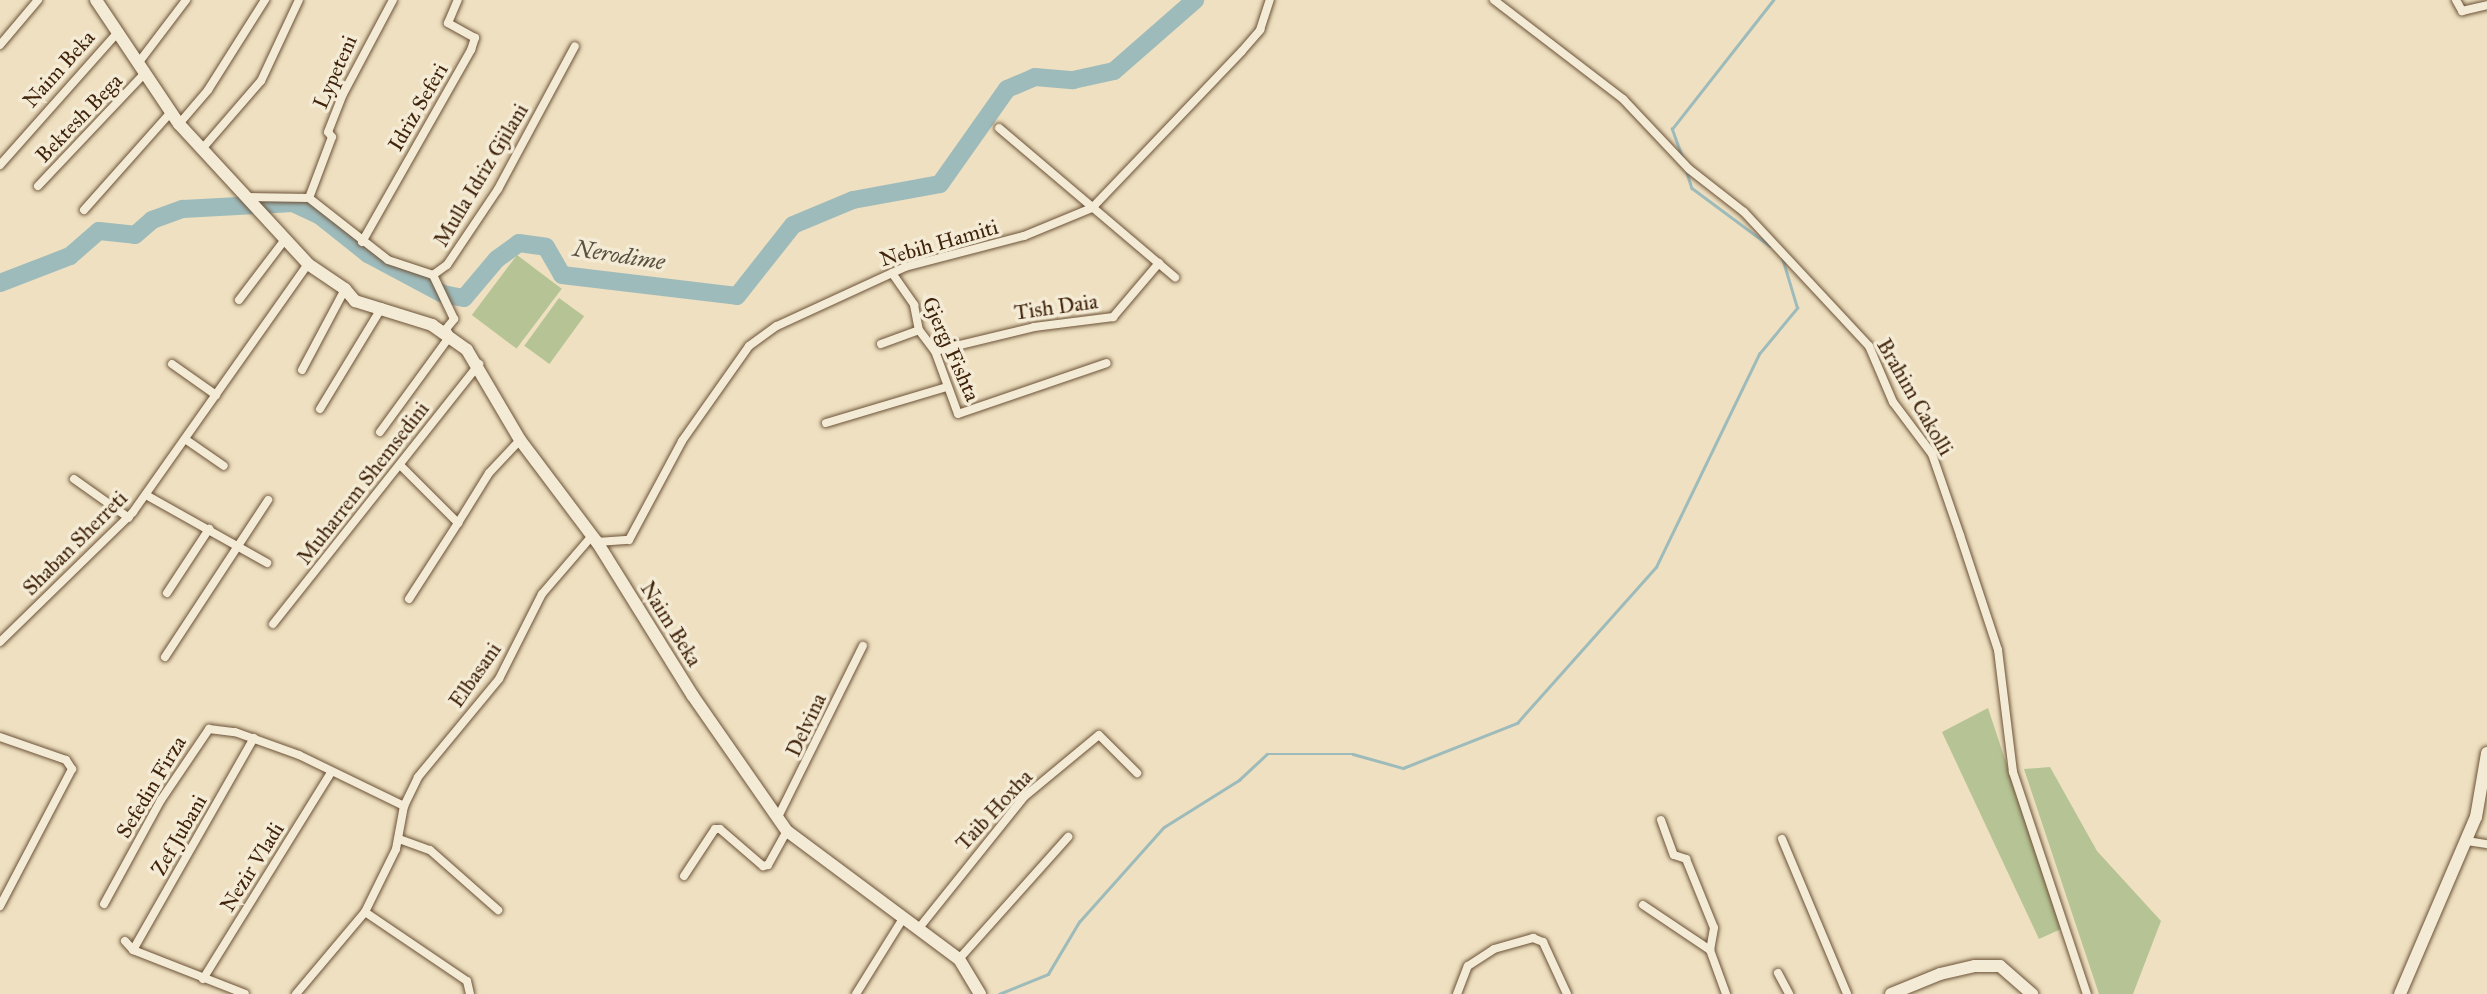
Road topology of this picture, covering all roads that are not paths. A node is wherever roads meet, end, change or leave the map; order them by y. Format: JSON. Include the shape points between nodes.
{"nodes":[{"id":1,"x":38,"y":0,"type":"edge"},
{"id":2,"x":186,"y":0,"type":"edge"},
{"id":3,"x":265,"y":0,"type":"edge"},
{"id":4,"x":299,"y":0,"type":"edge"},
{"id":5,"x":393,"y":0,"type":"edge"},
{"id":6,"x":457,"y":0,"type":"edge"},
{"id":7,"x":1270,"y":0,"type":"edge"},
{"id":8,"x":1494,"y":0,"type":"edge"},
{"id":9,"x":2456,"y":0,"type":"edge"},
{"id":10,"x":99,"y":1,"type":"edge"},
{"id":11,"x":2487,"y":5,"type":"edge"},
{"id":12,"x":119,"y":31,"type":"junction"},
{"id":13,"x":0,"y":45,"type":"edge"},
{"id":14,"x":575,"y":46,"type":"dead end"},
{"id":15,"x":142,"y":68,"type":"junction"},
{"id":16,"x":171,"y":112,"type":"junction"},
{"id":17,"x":179,"y":124,"type":"junction"},
{"id":18,"x":999,"y":128,"type":"dead end"},
{"id":19,"x":202,"y":149,"type":"junction"},
{"id":20,"x":0,"y":165,"type":"edge"},
{"id":21,"x":37,"y":186,"type":"dead end"},
{"id":22,"x":243,"y":197,"type":"junction"},
{"id":23,"x":309,"y":198,"type":"junction"},
{"id":24,"x":1092,"y":208,"type":"junction"},
{"id":25,"x":84,"y":210,"type":"dead end"},
{"id":26,"x":286,"y":237,"type":"junction"},
{"id":27,"x":362,"y":242,"type":"junction"},
{"id":28,"x":1159,"y":263,"type":"junction"},
{"id":29,"x":308,"y":264,"type":"junction"},
{"id":30,"x":892,"y":273,"type":"junction"},
{"id":31,"x":433,"y":275,"type":"junction"},
{"id":32,"x":1175,"y":277,"type":"dead end"},
{"id":33,"x":345,"y":289,"type":"junction"},
{"id":34,"x":239,"y":300,"type":"dead end"},
{"id":35,"x":383,"y":306,"type":"junction"},
{"id":36,"x":919,"y":330,"type":"junction"},
{"id":37,"x":450,"y":336,"type":"junction"},
{"id":38,"x":881,"y":344,"type":"dead end"},
{"id":39,"x":935,"y":351,"type":"junction"},
{"id":40,"x":1107,"y":363,"type":"dead end"},
{"id":41,"x":172,"y":364,"type":"dead end"},
{"id":42,"x":479,"y":364,"type":"junction"},
{"id":43,"x":302,"y":370,"type":"dead end"},
{"id":44,"x":947,"y":387,"type":"junction"},
{"id":45,"x":216,"y":395,"type":"junction"},
{"id":46,"x":320,"y":409,"type":"dead end"},
{"id":47,"x":825,"y":423,"type":"dead end"},
{"id":48,"x":380,"y":432,"type":"dead end"},
{"id":49,"x":186,"y":439,"type":"junction"},
{"id":50,"x":520,"y":440,"type":"junction"},
{"id":51,"x":224,"y":466,"type":"dead end"},
{"id":52,"x":401,"y":466,"type":"junction"},
{"id":53,"x":74,"y":480,"type":"dead end"},
{"id":54,"x":146,"y":495,"type":"junction"},
{"id":55,"x":268,"y":500,"type":"dead end"},
{"id":56,"x":129,"y":518,"type":"junction"},
{"id":57,"x":458,"y":523,"type":"junction"},
{"id":58,"x":209,"y":529,"type":"junction"},
{"id":59,"x":594,"y":540,"type":"junction"},
{"id":60,"x":238,"y":547,"type":"junction"},
{"id":61,"x":267,"y":563,"type":"dead end"},
{"id":62,"x":167,"y":593,"type":"dead end"},
{"id":63,"x":409,"y":599,"type":"dead end"},
{"id":64,"x":273,"y":624,"type":"dead end"},
{"id":65,"x":0,"y":642,"type":"edge"},
{"id":66,"x":863,"y":646,"type":"dead end"},
{"id":67,"x":165,"y":657,"type":"dead end"},
{"id":68,"x":0,"y":737,"type":"edge"},
{"id":69,"x":254,"y":738,"type":"junction"},
{"id":70,"x":2487,"y":753,"type":"edge"},
{"id":71,"x":1137,"y":772,"type":"dead end"},
{"id":72,"x":330,"y":774,"type":"junction"},
{"id":73,"x":404,"y":806,"type":"junction"},
{"id":74,"x":778,"y":817,"type":"junction"},
{"id":75,"x":1661,"y":820,"type":"dead end"},
{"id":76,"x":787,"y":831,"type":"junction"},
{"id":77,"x":1068,"y":837,"type":"dead end"},
{"id":78,"x":399,"y":839,"type":"junction"},
{"id":79,"x":1782,"y":839,"type":"dead end"},
{"id":80,"x":2467,"y":841,"type":"junction"},
{"id":81,"x":2487,"y":844,"type":"edge"},
{"id":82,"x":684,"y":877,"type":"dead end"},
{"id":83,"x":104,"y":904,"type":"dead end"},
{"id":84,"x":1643,"y":905,"type":"dead end"},
{"id":85,"x":0,"y":906,"type":"edge"},
{"id":86,"x":498,"y":910,"type":"dead end"},
{"id":87,"x":365,"y":912,"type":"junction"},
{"id":88,"x":904,"y":917,"type":"junction"},
{"id":89,"x":919,"y":928,"type":"junction"},
{"id":90,"x":125,"y":941,"type":"dead end"},
{"id":91,"x":133,"y":950,"type":"junction"},
{"id":92,"x":1710,"y":950,"type":"junction"},
{"id":93,"x":959,"y":960,"type":"junction"},
{"id":94,"x":1778,"y":973,"type":"dead end"},
{"id":95,"x":203,"y":979,"type":"junction"},
{"id":96,"x":245,"y":994,"type":"edge"},
{"id":97,"x":296,"y":994,"type":"edge"},
{"id":98,"x":470,"y":994,"type":"edge"},
{"id":99,"x":856,"y":994,"type":"edge"},
{"id":100,"x":980,"y":994,"type":"edge"},
{"id":101,"x":1457,"y":994,"type":"edge"},
{"id":102,"x":1567,"y":994,"type":"edge"},
{"id":103,"x":1727,"y":994,"type":"edge"},
{"id":104,"x":1788,"y":994,"type":"edge"},
{"id":105,"x":1847,"y":994,"type":"edge"},
{"id":106,"x":1891,"y":994,"type":"edge"},
{"id":107,"x":2032,"y":994,"type":"edge"},
{"id":108,"x":2087,"y":994,"type":"edge"},
{"id":109,"x":2400,"y":994,"type":"edge"}],
"edges":[{"from":1,"to":13,"type":"street"},
{"from":2,"to":15,"type":"street","name":"Bektesh Bega"},
{"from":3,"to":17,"type":"street","via":[[208,90]]},
{"from":4,"to":19,"type":"street","via":[[261,81]]},
{"from":5,"to":23,"type":"street","name":"Lypeteni","via":[[343,94]]},
{"from":6,"to":27,"type":"street","name":"Idriz Seferi","via":[[448,23],[475,37],[471,50]]},
{"from":7,"to":24,"type":"street","name":"Nebih Hamiti","via":[[1260,30]]},
{"from":8,"to":108,"type":"street","name":"Brahim Cakolli","via":[[1623,99],[1689,169],[1744,212],[1868,346],[1893,402],[1932,454],[1998,650],[2013,772]]},
{"from":9,"to":11,"type":"street","via":[[2462,11]]},
{"from":10,"to":12,"type":"street","name":"Naim Beka"},
{"from":12,"to":15,"type":"street","name":"Naim Beka"},
{"from":12,"to":20,"type":"street","name":"Naim Beka"},
{"from":14,"to":31,"type":"street","name":"Mulla Idriz Gjilani","via":[[498,189],[447,265]]},
{"from":15,"to":16,"type":"street","name":"Naim Beka"},
{"from":15,"to":21,"type":"street","name":"Bektesh Bega"},
{"from":16,"to":17,"type":"street","name":"Naim Beka"},
{"from":16,"to":25,"type":"street"},
{"from":17,"to":19,"type":"street","name":"Naim Beka"},
{"from":18,"to":24,"type":"street"},
{"from":19,"to":22,"type":"street","name":"Naim Beka"},
{"from":22,"to":23,"type":"street"},
{"from":22,"to":26,"type":"street","name":"Naim Beka"},
{"from":23,"to":27,"type":"street","name":"Mulla Idriz Gjilani"},
{"from":24,"to":28,"type":"street"},
{"from":24,"to":30,"type":"street","name":"Nebih Hamiti","via":[[1024,236]]},
{"from":26,"to":29,"type":"street","name":"Naim Beka"},
{"from":26,"to":34,"type":"street"},
{"from":27,"to":31,"type":"street","name":"Mulla Idriz Gjilani","via":[[388,260]]},
{"from":28,"to":32,"type":"street"},
{"from":28,"to":39,"type":"street","name":"Tish Daia","via":[[1113,317],[1034,327]]},
{"from":29,"to":33,"type":"street","name":"Naim Beka"},
{"from":29,"to":45,"type":"street","name":"Shaban Sherreti"},
{"from":30,"to":36,"type":"street","name":"Gjergj Fishta","via":[[914,305]]},
{"from":30,"to":59,"type":"street","name":"Nebih Hamiti","via":[[777,326],[749,346],[688,430],[629,540]]},
{"from":31,"to":37,"type":"street","via":[[454,319],[446,329]]},
{"from":33,"to":35,"type":"street","name":"Naim Beka","via":[[355,301]]},
{"from":33,"to":43,"type":"street"},
{"from":35,"to":37,"type":"street","name":"Naim Beka"},
{"from":35,"to":46,"type":"street"},
{"from":36,"to":38,"type":"street"},
{"from":36,"to":39,"type":"street","name":"Gjergj Fishta"},
{"from":37,"to":42,"type":"street","name":"Naim Beka"},
{"from":37,"to":48,"type":"street"},
{"from":39,"to":44,"type":"street","name":"Gjergj Fishta"},
{"from":40,"to":44,"type":"street","name":"Gjergj Fishta","via":[[962,415],[954,412]]},
{"from":41,"to":45,"type":"street"},
{"from":42,"to":50,"type":"street","name":"Naim Beka"},
{"from":42,"to":52,"type":"street","name":"Muharrem Shemsedini"},
{"from":44,"to":47,"type":"street"},
{"from":45,"to":49,"type":"street","name":"Shaban Sherreti"},
{"from":49,"to":51,"type":"street"},
{"from":49,"to":54,"type":"street","name":"Shaban Sherreti"},
{"from":50,"to":57,"type":"street","via":[[489,473]]},
{"from":50,"to":59,"type":"street","name":"Naim Beka"},
{"from":52,"to":57,"type":"street"},
{"from":52,"to":64,"type":"street","name":"Muharrem Shemsedini"},
{"from":53,"to":56,"type":"street"},
{"from":54,"to":56,"type":"street","name":"Shaban Sherreti"},
{"from":54,"to":58,"type":"street"},
{"from":55,"to":60,"type":"street"},
{"from":56,"to":65,"type":"street","name":"Shaban Sherreti"},
{"from":57,"to":63,"type":"street"},
{"from":58,"to":60,"type":"street"},
{"from":58,"to":62,"type":"street"},
{"from":59,"to":73,"type":"street","name":"Elbasani","via":[[542,594],[499,679],[418,777]]},
{"from":59,"to":74,"type":"street","name":"Naim Beka"},
{"from":60,"to":61,"type":"street"},
{"from":60,"to":67,"type":"street"},
{"from":66,"to":74,"type":"street","name":"Delvina"},
{"from":68,"to":85,"type":"street","via":[[66,760],[72,769]]},
{"from":69,"to":72,"type":"street","name":"Sefedin Firza","via":[[299,755]]},
{"from":69,"to":83,"type":"street","name":"Sefedin Firza","via":[[217,727],[209,729],[161,800]]},
{"from":69,"to":91,"type":"street","name":"Zef Jubani"},
{"from":70,"to":80,"type":"street"},
{"from":71,"to":89,"type":"street","name":"Taib Hoxha","via":[[1099,735],[1024,797]]},
{"from":72,"to":73,"type":"street","name":"Sefedin Firza"},
{"from":72,"to":95,"type":"street","name":"Nezir Vladi"},
{"from":73,"to":78,"type":"street","name":"Elbasani"},
{"from":74,"to":76,"type":"street","name":"Naim Beka"},
{"from":75,"to":92,"type":"street","via":[[1674,855],[1685,859],[1714,928]]},
{"from":76,"to":82,"type":"street","via":[[768,865],[763,866],[715,829]]},
{"from":76,"to":88,"type":"street","name":"Naim Beka"},
{"from":77,"to":93,"type":"street"},
{"from":78,"to":86,"type":"street","via":[[430,850]]},
{"from":78,"to":87,"type":"street","name":"Elbasani"},
{"from":79,"to":105,"type":"street"},
{"from":80,"to":81,"type":"street"},
{"from":80,"to":109,"type":"street"},
{"from":84,"to":92,"type":"street"},
{"from":87,"to":97,"type":"street","name":"Elbasani"},
{"from":87,"to":98,"type":"street","via":[[467,981]]},
{"from":88,"to":89,"type":"street","name":"Naim Beka"},
{"from":88,"to":99,"type":"street"},
{"from":89,"to":93,"type":"street","name":"Naim Beka"},
{"from":90,"to":91,"type":"street"},
{"from":91,"to":95,"type":"street"},
{"from":92,"to":103,"type":"street"},
{"from":93,"to":100,"type":"street","name":"Naim Beka"},
{"from":94,"to":104,"type":"street"},
{"from":95,"to":96,"type":"street"},
{"from":101,"to":102,"type":"street","via":[[1468,966],[1494,949],[1534,938],[1543,942]]},
{"from":106,"to":107,"type":"street","via":[[1975,966],[2000,967]]}]}
